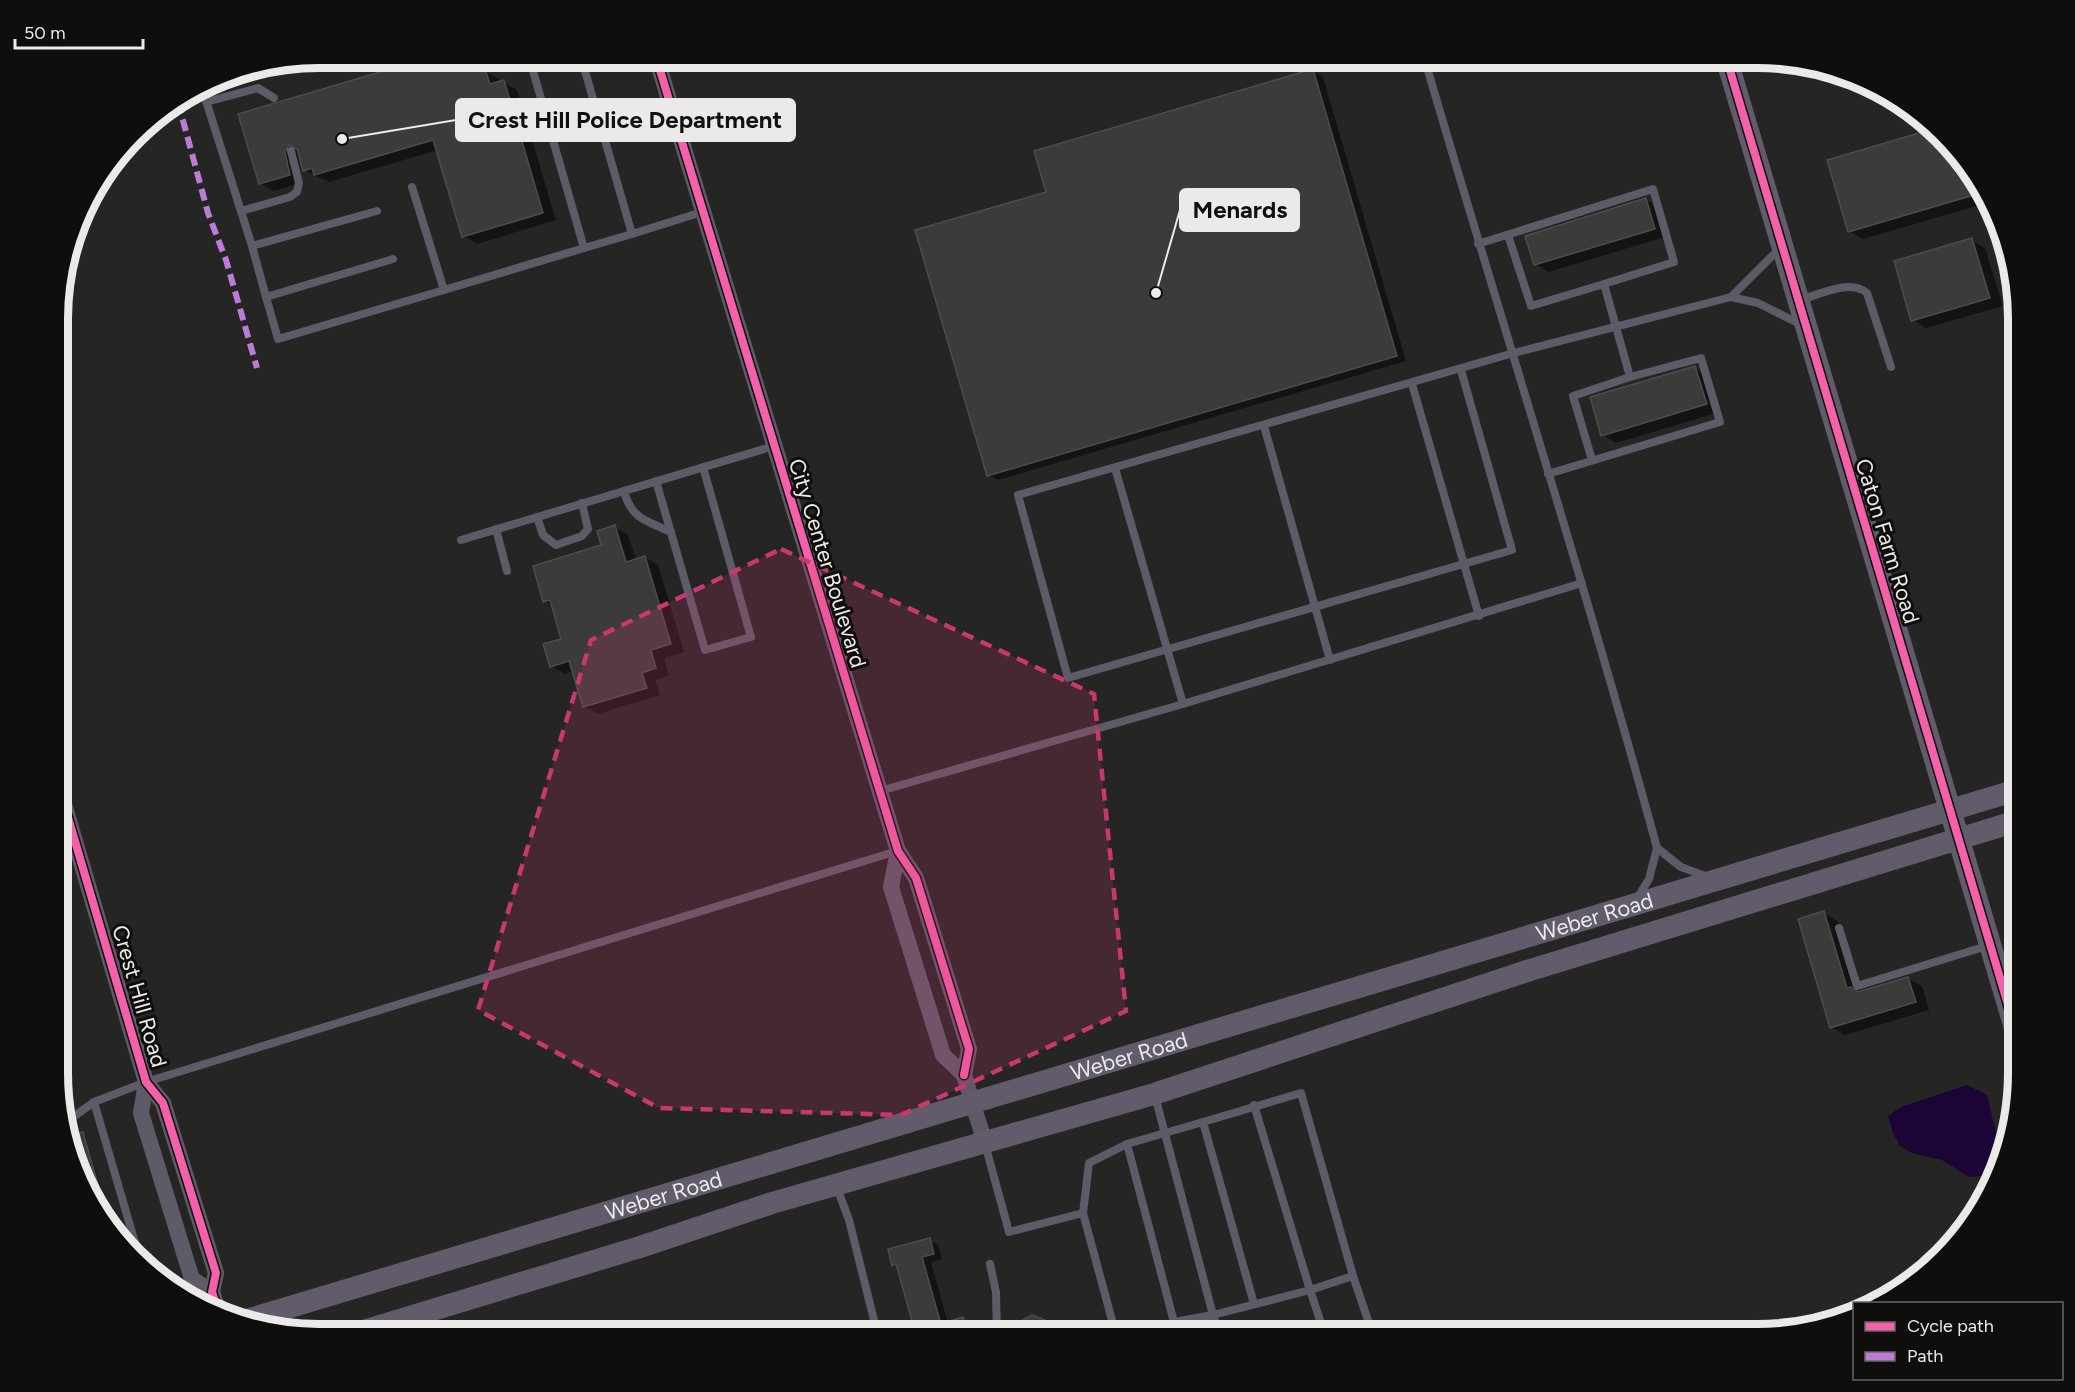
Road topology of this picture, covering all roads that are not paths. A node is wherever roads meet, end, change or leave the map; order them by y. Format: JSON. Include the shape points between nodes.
{"nodes":[{"id":1,"x":532,"y":68,"type":"edge"},
{"id":2,"x":584,"y":68,"type":"edge"},
{"id":3,"x":659,"y":68,"type":"edge"},
{"id":4,"x":1427,"y":68,"type":"edge"},
{"id":5,"x":1734,"y":68,"type":"edge"},
{"id":6,"x":204,"y":95,"type":"edge"},
{"id":7,"x":274,"y":98,"type":"dead end"},
{"id":8,"x":206,"y":102,"type":"junction"},
{"id":9,"x":291,"y":151,"type":"dead end"},
{"id":10,"x":412,"y":187,"type":"dead end"},
{"id":11,"x":241,"y":211,"type":"junction"},
{"id":12,"x":377,"y":211,"type":"dead end"},
{"id":13,"x":702,"y":212,"type":"junction"},
{"id":14,"x":632,"y":234,"type":"junction"},
{"id":15,"x":1508,"y":235,"type":"junction"},
{"id":16,"x":1478,"y":244,"type":"junction"},
{"id":17,"x":252,"y":246,"type":"junction"},
{"id":18,"x":1782,"y":246,"type":"junction"},
{"id":19,"x":584,"y":248,"type":"junction"},
{"id":20,"x":393,"y":259,"type":"dead end"},
{"id":21,"x":1604,"y":284,"type":"junction"},
{"id":22,"x":444,"y":290,"type":"junction"},
{"id":23,"x":266,"y":297,"type":"junction"},
{"id":24,"x":1731,"y":297,"type":"junction"},
{"id":25,"x":1800,"y":300,"type":"junction"},
{"id":26,"x":1617,"y":327,"type":"junction"},
{"id":27,"x":1806,"y":328,"type":"junction"},
{"id":28,"x":1510,"y":354,"type":"junction"},
{"id":29,"x":1891,"y":367,"type":"dead end"},
{"id":30,"x":1461,"y":370,"type":"junction"},
{"id":31,"x":1630,"y":377,"type":"junction"},
{"id":32,"x":1412,"y":384,"type":"junction"},
{"id":33,"x":1264,"y":426,"type":"junction"},
{"id":34,"x":774,"y":446,"type":"junction"},
{"id":35,"x":1592,"y":460,"type":"junction"},
{"id":36,"x":702,"y":467,"type":"junction"},
{"id":37,"x":1115,"y":468,"type":"junction"},
{"id":38,"x":1548,"y":474,"type":"junction"},
{"id":39,"x":656,"y":481,"type":"junction"},
{"id":40,"x":624,"y":491,"type":"junction"},
{"id":41,"x":582,"y":503,"type":"junction"},
{"id":42,"x":537,"y":517,"type":"junction"},
{"id":43,"x":496,"y":529,"type":"junction"},
{"id":44,"x":671,"y":532,"type":"junction"},
{"id":45,"x":461,"y":540,"type":"dead end"},
{"id":46,"x":1464,"y":564,"type":"junction"},
{"id":47,"x":507,"y":571,"type":"dead end"},
{"id":48,"x":1582,"y":583,"type":"junction"},
{"id":49,"x":1315,"y":607,"type":"junction"},
{"id":50,"x":1479,"y":616,"type":"junction"},
{"id":51,"x":1167,"y":650,"type":"junction"},
{"id":52,"x":1330,"y":660,"type":"junction"},
{"id":53,"x":1183,"y":704,"type":"junction"},
{"id":54,"x":880,"y":791,"type":"junction"},
{"id":55,"x":2007,"y":793,"type":"edge"},
{"id":56,"x":1950,"y":809,"type":"junction"},
{"id":57,"x":2007,"y":824,"type":"edge"},
{"id":58,"x":68,"y":832,"type":"edge"},
{"id":59,"x":1958,"y":839,"type":"junction"},
{"id":60,"x":1657,"y":848,"type":"junction"},
{"id":61,"x":898,"y":851,"type":"junction"},
{"id":62,"x":1720,"y":880,"type":"junction"},
{"id":63,"x":1630,"y":907,"type":"junction"},
{"id":64,"x":1839,"y":928,"type":"dead end"},
{"id":65,"x":1990,"y":945,"type":"junction"},
{"id":66,"x":2007,"y":1000,"type":"edge"},
{"id":67,"x":964,"y":1075,"type":"junction"},
{"id":68,"x":146,"y":1082,"type":"junction"},
{"id":69,"x":1154,"y":1094,"type":"junction"},
{"id":70,"x":93,"y":1102,"type":"junction"},
{"id":71,"x":972,"y":1103,"type":"junction"},
{"id":72,"x":1254,"y":1105,"type":"junction"},
{"id":73,"x":72,"y":1119,"type":"edge"},
{"id":74,"x":1203,"y":1122,"type":"junction"},
{"id":75,"x":1164,"y":1132,"type":"junction"},
{"id":76,"x":985,"y":1143,"type":"junction"},
{"id":77,"x":1127,"y":1144,"type":"junction"},
{"id":78,"x":835,"y":1185,"type":"junction"},
{"id":79,"x":1083,"y":1213,"type":"junction"},
{"id":80,"x":136,"y":1245,"type":"edge"},
{"id":81,"x":990,"y":1264,"type":"dead end"},
{"id":82,"x":1353,"y":1276,"type":"junction"},
{"id":83,"x":1310,"y":1290,"type":"junction"},
{"id":84,"x":212,"y":1292,"type":"junction"},
{"id":85,"x":215,"y":1302,"type":"edge"},
{"id":86,"x":1254,"y":1304,"type":"junction"},
{"id":87,"x":1214,"y":1315,"type":"junction"},
{"id":88,"x":257,"y":1317,"type":"edge"},
{"id":89,"x":1174,"y":1322,"type":"junction"},
{"id":90,"x":386,"y":1324,"type":"edge"},
{"id":91,"x":875,"y":1324,"type":"edge"},
{"id":92,"x":997,"y":1324,"type":"edge"},
{"id":93,"x":1113,"y":1324,"type":"edge"},
{"id":94,"x":1169,"y":1324,"type":"edge"},
{"id":95,"x":1217,"y":1324,"type":"edge"},
{"id":96,"x":1321,"y":1324,"type":"edge"},
{"id":97,"x":1369,"y":1324,"type":"edge"}],
"edges":[{"from":1,"to":19,"type":"lane"},
{"from":2,"to":14,"type":"lane"},
{"from":3,"to":13,"type":"street","name":"City Center Boulevard"},
{"from":4,"to":16,"type":"lane"},
{"from":5,"to":18,"type":"main road","name":"Caton Farm Road"},
{"from":6,"to":8,"type":"lane"},
{"from":7,"to":8,"type":"lane","via":[[258,88]]},
{"from":8,"to":11,"type":"lane"},
{"from":9,"to":11,"type":"lane","via":[[299,183],[297,192]]},
{"from":10,"to":22,"type":"lane"},
{"from":11,"to":17,"type":"lane"},
{"from":12,"to":17,"type":"lane"},
{"from":13,"to":14,"type":"lane"},
{"from":13,"to":34,"type":"street","name":"City Center Boulevard"},
{"from":14,"to":19,"type":"lane"},
{"from":15,"to":16,"type":"lane"},
{"from":15,"to":21,"type":"lane","via":[[1531,306]]},
{"from":15,"to":21,"type":"lane","via":[[1653,189],[1674,262]]},
{"from":16,"to":28,"type":"lane"},
{"from":17,"to":23,"type":"lane"},
{"from":18,"to":24,"type":"lane"},
{"from":18,"to":25,"type":"main road","name":"Caton Farm Road"},
{"from":19,"to":22,"type":"lane"},
{"from":20,"to":23,"type":"lane"},
{"from":21,"to":26,"type":"lane"},
{"from":22,"to":23,"type":"lane","via":[[278,339]]},
{"from":24,"to":26,"type":"lane"},
{"from":24,"to":27,"type":"lane","via":[[1758,303]]},
{"from":25,"to":27,"type":"main road","name":"Caton Farm Road"},
{"from":25,"to":29,"type":"lane","via":[[1851,286],[1867,293]]},
{"from":26,"to":28,"type":"lane"},
{"from":26,"to":31,"type":"lane"},
{"from":27,"to":56,"type":"main road","name":"Caton Farm Road"},
{"from":28,"to":30,"type":"lane"},
{"from":28,"to":38,"type":"lane"},
{"from":30,"to":32,"type":"lane"},
{"from":30,"to":46,"type":"lane","via":[[1512,550]]},
{"from":31,"to":35,"type":"lane","via":[[1574,396]]},
{"from":31,"to":35,"type":"lane","via":[[1701,358],[1720,422]]},
{"from":32,"to":33,"type":"lane"},
{"from":32,"to":46,"type":"lane"},
{"from":33,"to":37,"type":"lane"},
{"from":33,"to":49,"type":"lane"},
{"from":34,"to":36,"type":"lane"},
{"from":34,"to":54,"type":"street","name":"City Center Boulevard"},
{"from":35,"to":38,"type":"lane"},
{"from":36,"to":39,"type":"lane"},
{"from":36,"to":44,"type":"lane","via":[[751,637],[705,650]]},
{"from":37,"to":51,"type":"lane"},
{"from":37,"to":51,"type":"lane","via":[[1018,495],[1068,678]]},
{"from":38,"to":48,"type":"lane"},
{"from":39,"to":40,"type":"lane"},
{"from":39,"to":44,"type":"lane"},
{"from":40,"to":41,"type":"lane"},
{"from":40,"to":44,"type":"lane","via":[[635,515]]},
{"from":41,"to":42,"type":"lane"},
{"from":41,"to":42,"type":"lane","via":[[588,529],[582,536],[556,545],[543,535]]},
{"from":42,"to":43,"type":"lane"},
{"from":43,"to":45,"type":"lane"},
{"from":43,"to":47,"type":"lane"},
{"from":46,"to":49,"type":"lane"},
{"from":46,"to":50,"type":"lane"},
{"from":48,"to":50,"type":"lane"},
{"from":48,"to":60,"type":"lane"},
{"from":49,"to":51,"type":"lane"},
{"from":49,"to":52,"type":"lane"},
{"from":50,"to":52,"type":"lane"},
{"from":51,"to":53,"type":"lane"},
{"from":52,"to":53,"type":"lane"},
{"from":53,"to":54,"type":"lane"},
{"from":54,"to":61,"type":"street","name":"City Center Boulevard"},
{"from":55,"to":56,"type":"main road","name":"Weber Road"},
{"from":56,"to":59,"type":"main road","name":"Caton Farm Road"},
{"from":56,"to":62,"type":"main road","name":"Weber Road"},
{"from":57,"to":59,"type":"main road","name":"Weber Road"},
{"from":58,"to":68,"type":"street","name":"Crest Hill Road"},
{"from":59,"to":65,"type":"main road","name":"Caton Farm Road"},
{"from":59,"to":69,"type":"main road","name":"Weber Road","via":[[1527,971]]},
{"from":60,"to":62,"type":"lane","via":[[1681,867]]},
{"from":60,"to":63,"type":"lane","via":[[1649,879]]},
{"from":61,"to":67,"type":"street","name":"City Center Boulevard","via":[[916,878],[969,1049]]},
{"from":61,"to":67,"type":"street","name":"City Center Boulevard","via":[[891,887],[944,1054]]},
{"from":61,"to":68,"type":"lane"},
{"from":62,"to":63,"type":"main road","name":"Weber Road"},
{"from":63,"to":71,"type":"main road","name":"Weber Road"},
{"from":64,"to":65,"type":"lane","via":[[1857,986]]},
{"from":65,"to":66,"type":"main road","name":"Caton Farm Road"},
{"from":67,"to":71,"type":"street"},
{"from":68,"to":70,"type":"lane"},
{"from":68,"to":84,"type":"street","name":"Crest Hill Road","via":[[163,1103],[216,1273]]},
{"from":68,"to":84,"type":"street","name":"Crest Hill Road","via":[[141,1113],[192,1279]]},
{"from":69,"to":75,"type":"lane"},
{"from":69,"to":76,"type":"main road","name":"Weber Road"},
{"from":70,"to":73,"type":"lane"},
{"from":70,"to":80,"type":"lane"},
{"from":71,"to":76,"type":"street"},
{"from":71,"to":88,"type":"main road","name":"Weber Road"},
{"from":72,"to":74,"type":"lane"},
{"from":72,"to":82,"type":"lane","via":[[1301,1093]]},
{"from":72,"to":83,"type":"lane"},
{"from":74,"to":75,"type":"lane"},
{"from":74,"to":86,"type":"lane"},
{"from":75,"to":77,"type":"lane"},
{"from":75,"to":87,"type":"lane"},
{"from":76,"to":78,"type":"main road","name":"Weber Road"},
{"from":76,"to":79,"type":"lane","via":[[1009,1232]]},
{"from":77,"to":79,"type":"lane","via":[[1089,1163]]},
{"from":77,"to":89,"type":"lane"},
{"from":78,"to":90,"type":"main road","name":"Weber Road"},
{"from":78,"to":91,"type":"lane","via":[[849,1220]]},
{"from":79,"to":93,"type":"lane"},
{"from":81,"to":92,"type":"lane"},
{"from":82,"to":83,"type":"lane"},
{"from":82,"to":97,"type":"lane"},
{"from":83,"to":86,"type":"lane"},
{"from":83,"to":96,"type":"lane"},
{"from":84,"to":85,"type":"street","name":"Crest Hill Road"},
{"from":86,"to":87,"type":"lane"},
{"from":87,"to":89,"type":"lane"},
{"from":87,"to":95,"type":"lane"},
{"from":89,"to":94,"type":"lane"}]}
